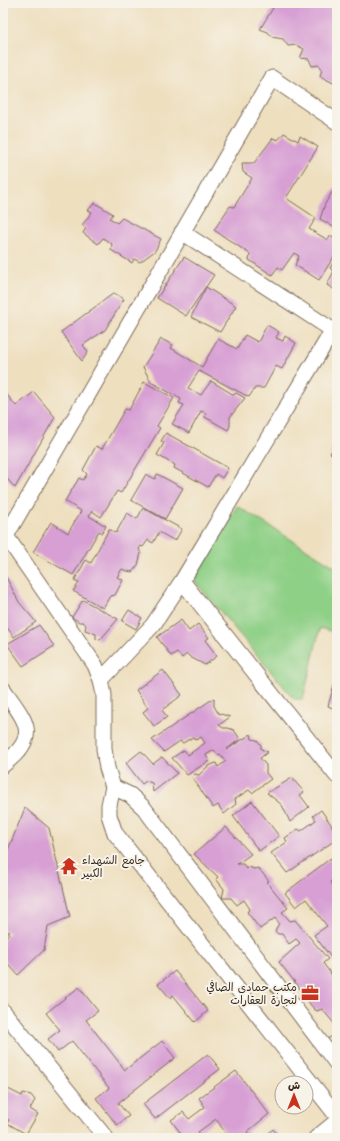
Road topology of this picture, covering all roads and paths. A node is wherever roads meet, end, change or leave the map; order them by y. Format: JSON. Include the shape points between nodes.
{"nodes":[{"id":1,"x":337,"y":122,"type":"edge"},
{"id":2,"x":182,"y":232,"type":"junction"},
{"id":3,"x":335,"y":331,"type":"edge"},
{"id":4,"x":182,"y":581,"type":"junction"},
{"id":5,"x":101,"y":680,"type":"junction"},
{"id":6,"x":3,"y":690,"type":"edge"},
{"id":7,"x":3,"y":765,"type":"edge"},
{"id":8,"x":337,"y":776,"type":"edge"},
{"id":9,"x":113,"y":787,"type":"junction"},
{"id":10,"x":3,"y":1011,"type":"edge"},
{"id":11,"x":337,"y":1064,"type":"edge"},
{"id":12,"x":337,"y":1116,"type":"edge"},
{"id":13,"x":337,"y":1121,"type":"edge"},
{"id":14,"x":106,"y":1138,"type":"edge"},
{"id":15,"x":316,"y":1138,"type":"edge"}],
"edges":[{"from":1,"to":2,"type":"street","via":[[272,78]]},
{"from":2,"to":3,"type":"street"},
{"from":2,"to":5,"type":"street","via":[[6,536],[95,665]]},
{"from":3,"to":4,"type":"street"},
{"from":4,"to":5,"type":"street","via":[[153,625]]},
{"from":4,"to":8,"type":"street"},
{"from":5,"to":9,"type":"street","via":[[104,695],[104,749]]},
{"from":6,"to":7,"type":"street","via":[[22,716],[26,732],[21,748]]},
{"from":9,"to":11,"type":"street","via":[[130,795],[144,808]]},
{"from":9,"to":12,"type":"street","via":[[109,805],[116,833]]},
{"from":10,"to":14,"type":"street"},
{"from":13,"to":15,"type":"street"}]}
